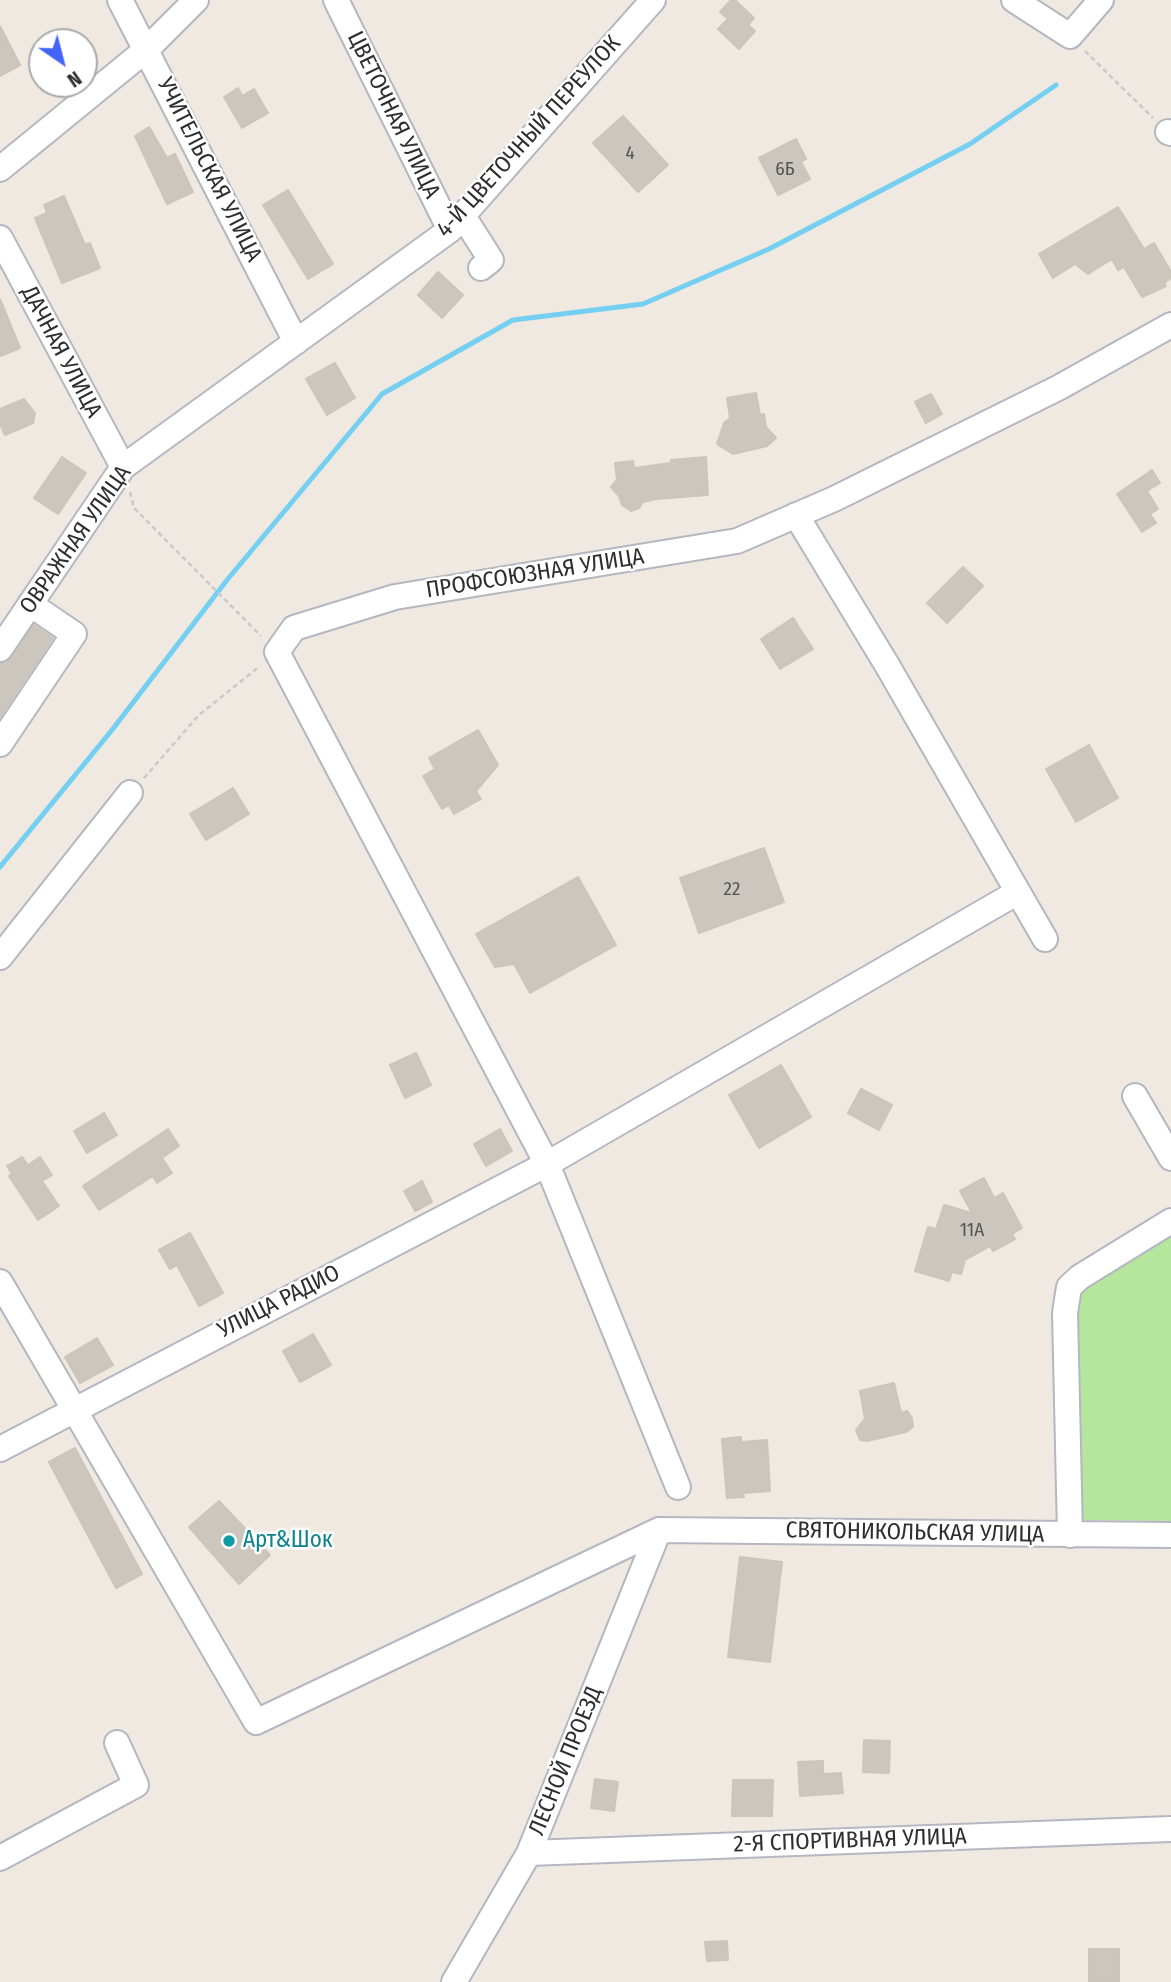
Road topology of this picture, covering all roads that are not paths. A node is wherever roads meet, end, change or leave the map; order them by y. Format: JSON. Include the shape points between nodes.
{"nodes":[{"id":1,"x":120,"y":0,"type":"edge"},
{"id":2,"x":197,"y":0,"type":"edge"},
{"id":3,"x":336,"y":0,"type":"edge"},
{"id":4,"x":653,"y":0,"type":"edge"},
{"id":5,"x":1014,"y":0,"type":"edge"},
{"id":6,"x":1101,"y":0,"type":"edge"},
{"id":7,"x":147,"y":49,"type":"junction"},
{"id":8,"x":0,"y":169,"type":"edge"},
{"id":9,"x":457,"y":223,"type":"junction"},
{"id":10,"x":0,"y":238,"type":"edge"},
{"id":11,"x":481,"y":268,"type":"dead end"},
{"id":12,"x":1171,"y":325,"type":"edge"},
{"id":13,"x":296,"y":342,"type":"junction"},
{"id":14,"x":123,"y":467,"type":"junction"},
{"id":15,"x":796,"y":516,"type":"junction"},
{"id":16,"x":30,"y":604,"type":"junction"},
{"id":17,"x":0,"y":649,"type":"edge"},
{"id":18,"x":0,"y":744,"type":"edge"},
{"id":19,"x":130,"y":793,"type":"road end"},
{"id":20,"x":1018,"y":892,"type":"junction"},
{"id":21,"x":1045,"y":939,"type":"dead end"},
{"id":22,"x":0,"y":957,"type":"edge"},
{"id":23,"x":1135,"y":1096,"type":"dead end"},
{"id":24,"x":1171,"y":1158,"type":"edge"},
{"id":25,"x":553,"y":1160,"type":"junction"},
{"id":26,"x":1171,"y":1221,"type":"edge"},
{"id":27,"x":0,"y":1282,"type":"edge"},
{"id":28,"x":75,"y":1408,"type":"junction"},
{"id":29,"x":0,"y":1449,"type":"edge"},
{"id":30,"x":678,"y":1487,"type":"dead end"},
{"id":31,"x":659,"y":1530,"type":"junction"},
{"id":32,"x":1070,"y":1535,"type":"junction"},
{"id":33,"x":1171,"y":1535,"type":"edge"},
{"id":34,"x":117,"y":1743,"type":"dead end"},
{"id":35,"x":1171,"y":1829,"type":"edge"},
{"id":36,"x":529,"y":1853,"type":"junction"},
{"id":37,"x":0,"y":1858,"type":"edge"},
{"id":38,"x":454,"y":1982,"type":"edge"}],
"edges":[{"from":1,"to":7,"type":"street","name":"УЧИТЕЛЬСКАЯ УЛИЦА"},
{"from":2,"to":7,"type":"street"},
{"from":3,"to":9,"type":"street","name":"ЦВЕТОЧНАЯ УЛИЦА"},
{"from":4,"to":9,"type":"street","name":"4-Й ЦВЕТОЧНЫЙ ПЕРЕУЛОК"},
{"from":5,"to":6,"type":"street","via":[[1078,44]]},
{"from":7,"to":8,"type":"street"},
{"from":7,"to":13,"type":"street","name":"УЧИТЕЛЬСКАЯ УЛИЦА"},
{"from":9,"to":11,"type":"street","name":"ЦВЕТОЧНАЯ УЛИЦА","via":[[491,260]]},
{"from":9,"to":13,"type":"street","name":"4-Й ЦВЕТОЧНЫЙ ПЕРЕУЛОК"},
{"from":10,"to":14,"type":"street","name":"ДАЧНАЯ УЛИЦА"},
{"from":12,"to":15,"type":"street","name":"ПРОФСОЮЗНАЯ УЛИЦА","via":[[1058,387]]},
{"from":13,"to":14,"type":"street","name":"ОВРАЖНАЯ УЛИЦА"},
{"from":14,"to":16,"type":"street","name":"ОВРАЖНАЯ УЛИЦА"},
{"from":15,"to":20,"type":"street"},
{"from":15,"to":25,"type":"street","name":"ПРОФСОЮЗНАЯ УЛИЦА","via":[[737,541],[395,597],[295,628],[277,652]]},
{"from":16,"to":17,"type":"street","name":"ОВРАЖНАЯ УЛИЦА"},
{"from":16,"to":18,"type":"street","via":[[74,634]]},
{"from":19,"to":22,"type":"street"},
{"from":20,"to":21,"type":"street"},
{"from":20,"to":25,"type":"street","name":"УЛИЦА РАДИО"},
{"from":23,"to":24,"type":"street"},
{"from":25,"to":28,"type":"street","name":"УЛИЦА РАДИО"},
{"from":25,"to":30,"type":"street"},
{"from":26,"to":32,"type":"street","via":[[1069,1287],[1065,1313]]},
{"from":27,"to":28,"type":"street"},
{"from":28,"to":29,"type":"street","name":"УЛИЦА РАДИО"},
{"from":28,"to":31,"type":"street","via":[[256,1722]]},
{"from":31,"to":32,"type":"street","name":"СВЯТОНИКОЛЬСКАЯ УЛИЦА"},
{"from":31,"to":36,"type":"street","name":"ЛЕСНОЙ ПРОЕЗД"},
{"from":32,"to":33,"type":"street","name":"СВЯТОНИКОЛЬСКАЯ УЛИЦА"},
{"from":34,"to":37,"type":"street","via":[[136,1785]]},
{"from":35,"to":36,"type":"street","name":"2-Я СПОРТИВНАЯ УЛИЦА"},
{"from":36,"to":38,"type":"street","name":"ЛЕСНОЙ ПРОЕЗД"}]}
